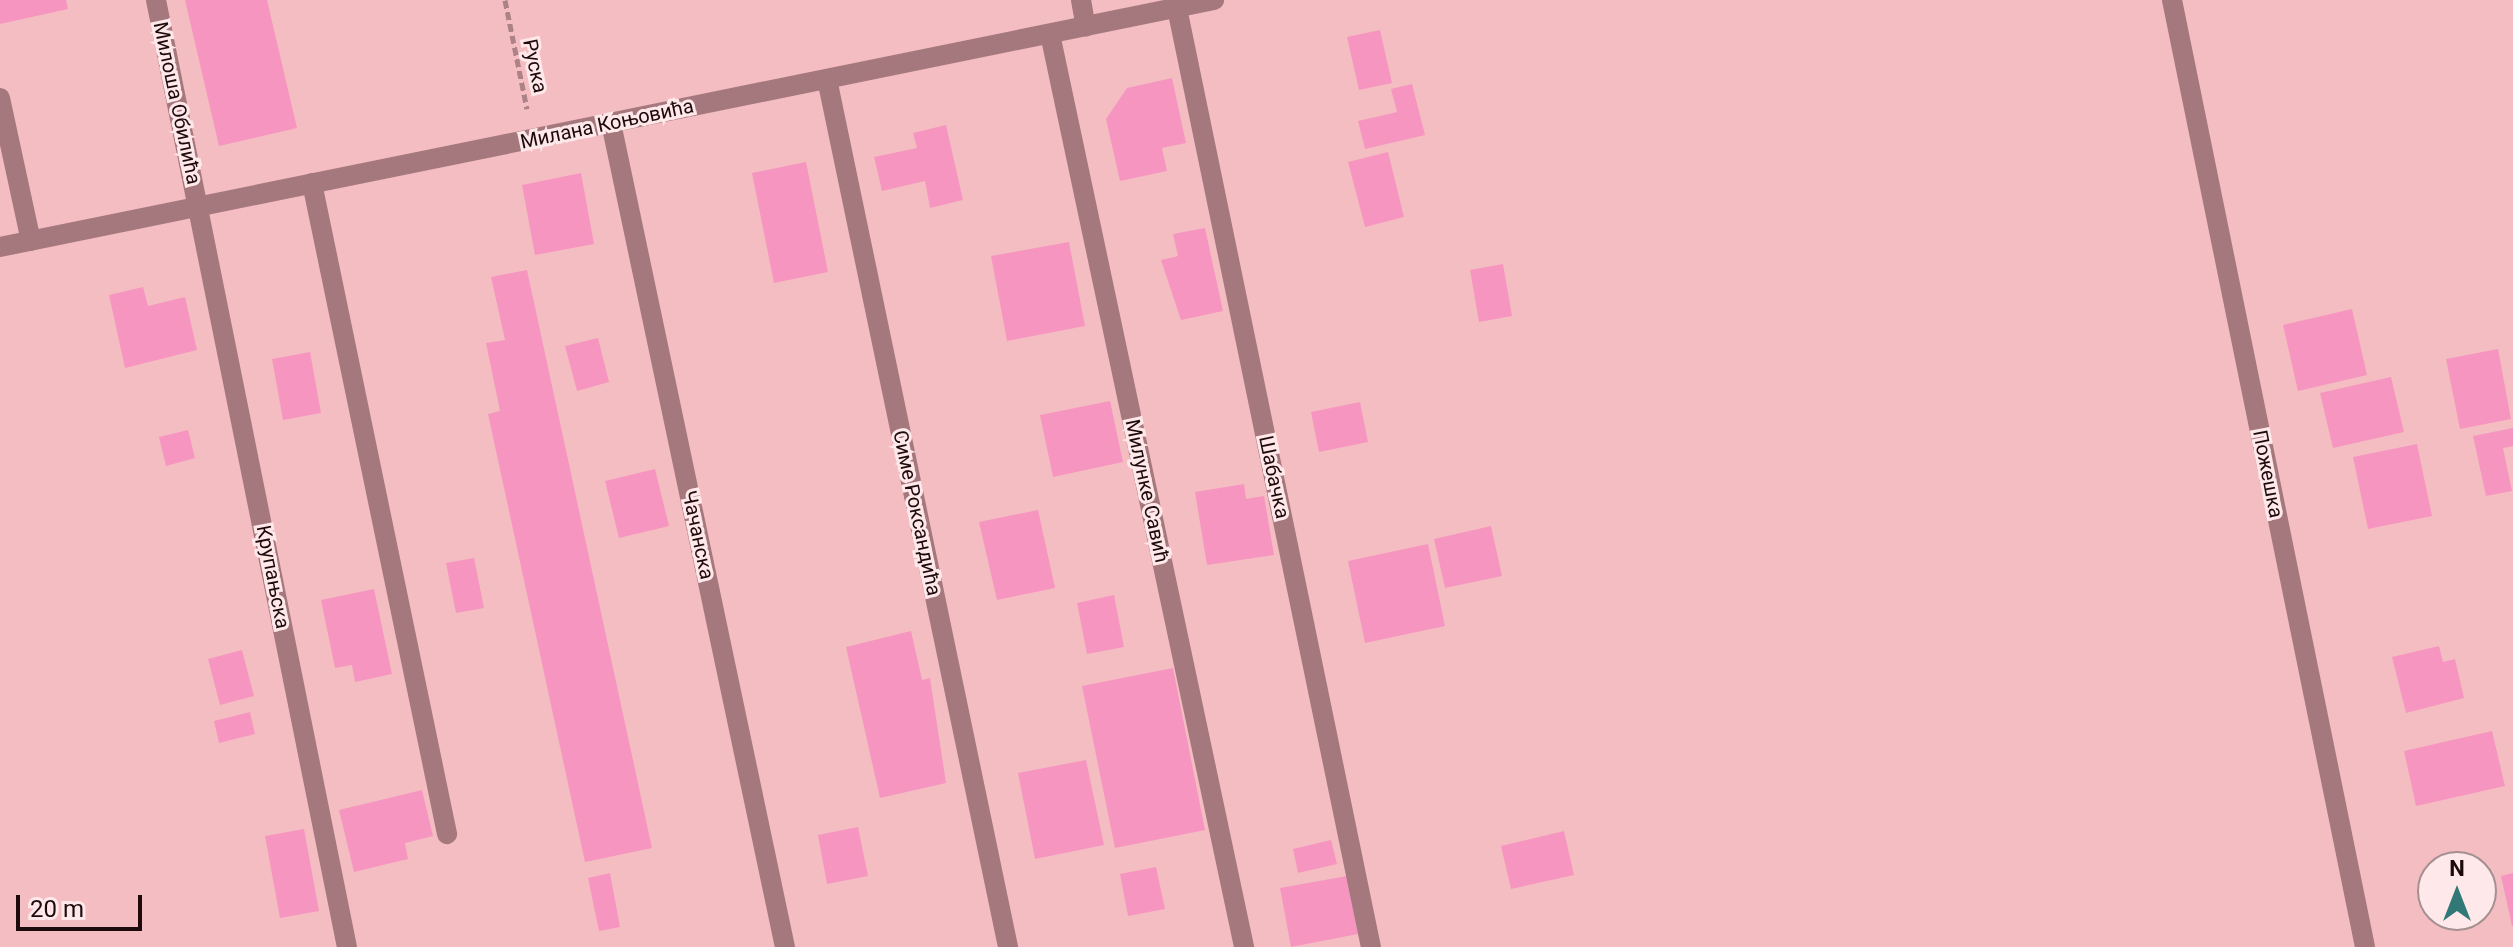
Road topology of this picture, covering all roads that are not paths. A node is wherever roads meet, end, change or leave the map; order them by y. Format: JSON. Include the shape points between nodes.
{"nodes":[{"id":1,"x":156,"y":0,"type":"edge"},
{"id":2,"x":1081,"y":0,"type":"edge"},
{"id":3,"x":1214,"y":0,"type":"edge"},
{"id":4,"x":2172,"y":0,"type":"edge"},
{"id":5,"x":1177,"y":8,"type":"junction"},
{"id":6,"x":1086,"y":27,"type":"junction"},
{"id":7,"x":1050,"y":34,"type":"junction"},
{"id":8,"x":827,"y":79,"type":"junction"},
{"id":9,"x":0,"y":98,"type":"edge"},
{"id":10,"x":611,"y":123,"type":"junction"},
{"id":11,"x":312,"y":183,"type":"junction"},
{"id":12,"x":199,"y":206,"type":"junction"},
{"id":13,"x":31,"y":241,"type":"junction"},
{"id":14,"x":0,"y":247,"type":"edge"},
{"id":15,"x":447,"y":834,"type":"dead end"},
{"id":16,"x":347,"y":947,"type":"edge"},
{"id":17,"x":785,"y":947,"type":"edge"},
{"id":18,"x":1008,"y":947,"type":"edge"},
{"id":19,"x":1244,"y":947,"type":"edge"},
{"id":20,"x":1371,"y":947,"type":"edge"},
{"id":21,"x":2365,"y":947,"type":"edge"}],
"edges":[{"from":1,"to":12,"type":"street","name":"Милоша Обилића"},
{"from":2,"to":6,"type":"street"},
{"from":3,"to":5,"type":"street","name":"Милана Коњовића"},
{"from":4,"to":21,"type":"street","name":"Пожешка"},
{"from":5,"to":6,"type":"street","name":"Милана Коњовића"},
{"from":5,"to":20,"type":"street","name":"Шабачка"},
{"from":6,"to":7,"type":"street","name":"Милана Коњовића"},
{"from":7,"to":8,"type":"street","name":"Милана Коњовића"},
{"from":7,"to":19,"type":"street","name":"Милунке Савић"},
{"from":8,"to":10,"type":"street","name":"Милана Коњовића"},
{"from":8,"to":18,"type":"street","name":"Симе Роксандића"},
{"from":9,"to":13,"type":"street"},
{"from":10,"to":11,"type":"street","name":"Милана Коњовића"},
{"from":10,"to":17,"type":"street","name":"Чачанска"},
{"from":11,"to":12,"type":"street","name":"Милана Коњовића"},
{"from":11,"to":15,"type":"street"},
{"from":12,"to":13,"type":"street","name":"Милана Коњовића"},
{"from":12,"to":16,"type":"street","name":"Крупањска"},
{"from":13,"to":14,"type":"street","name":"Милана Коњовића"}]}
